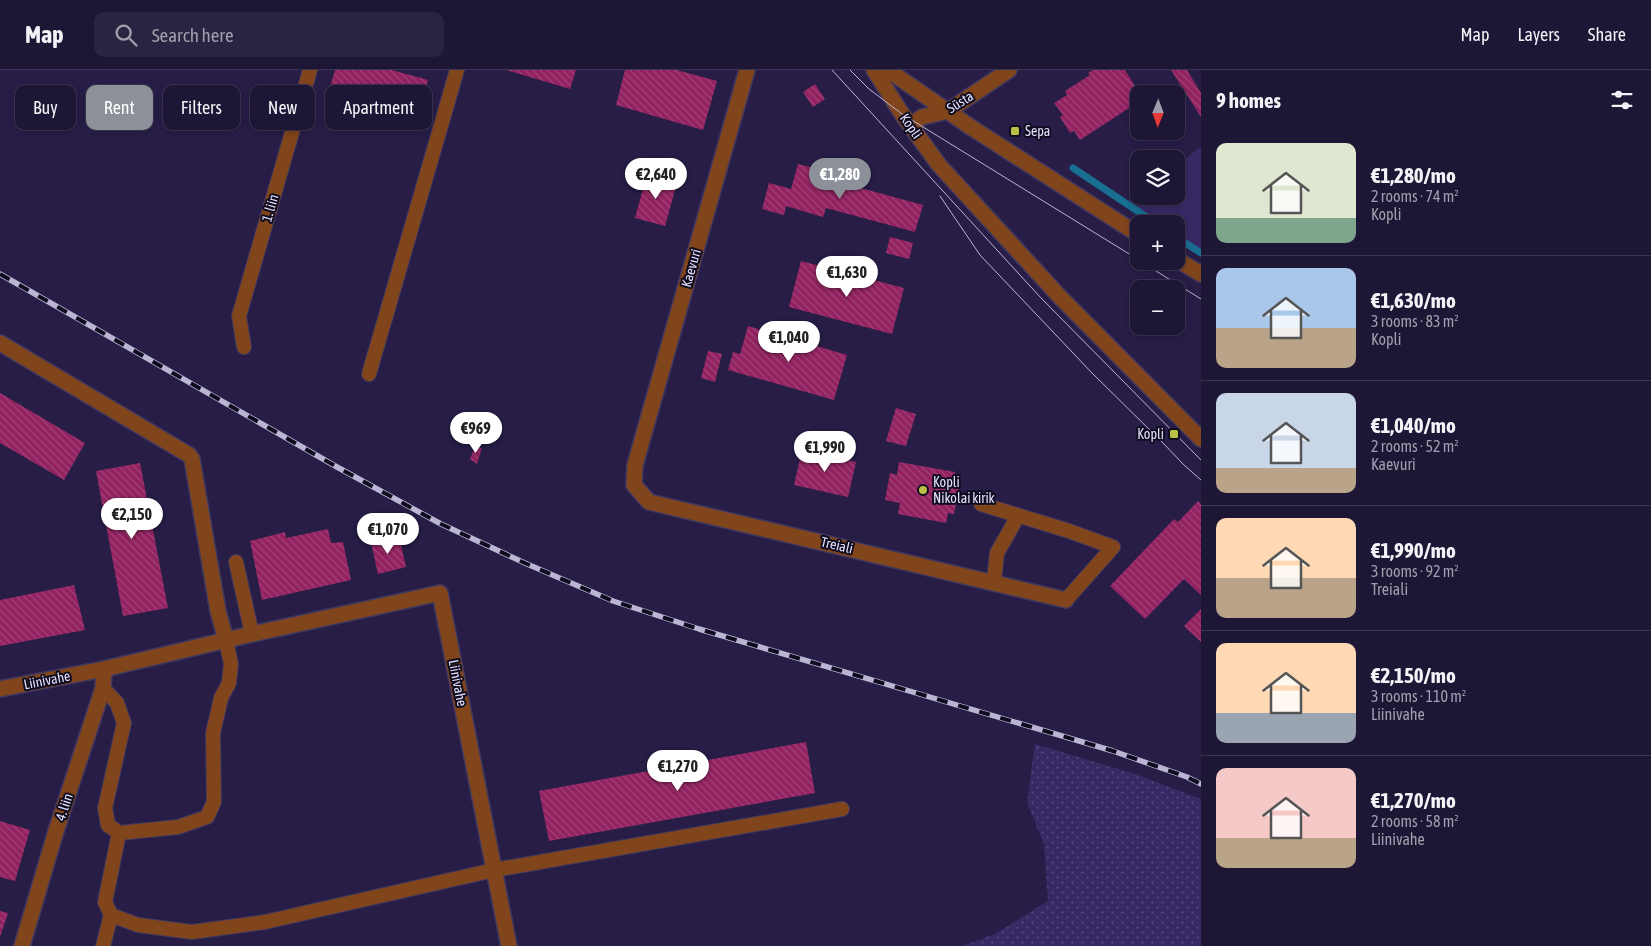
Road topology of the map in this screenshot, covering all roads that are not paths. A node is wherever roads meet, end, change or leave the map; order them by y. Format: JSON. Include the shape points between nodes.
{"nodes":[{"id":1,"x":310,"y":70,"type":"edge"},
{"id":2,"x":457,"y":70,"type":"edge"},
{"id":3,"x":747,"y":70,"type":"edge"},
{"id":4,"x":874,"y":70,"type":"edge"},
{"id":5,"x":888,"y":70,"type":"edge"},
{"id":6,"x":1009,"y":70,"type":"edge"},
{"id":7,"x":948,"y":111,"type":"junction"},
{"id":8,"x":914,"y":130,"type":"junction"},
{"id":9,"x":1130,"y":229,"type":"edge"},
{"id":10,"x":1185,"y":264,"type":"edge"},
{"id":11,"x":1201,"y":274,"type":"edge"},
{"id":12,"x":0,"y":343,"type":"edge"},
{"id":13,"x":244,"y":347,"type":"dead end"},
{"id":14,"x":369,"y":374,"type":"dead end"},
{"id":15,"x":1201,"y":439,"type":"edge"},
{"id":16,"x":635,"y":465,"type":"joint"},
{"id":17,"x":981,"y":504,"type":"dead end"},
{"id":18,"x":1018,"y":516,"type":"junction"},
{"id":19,"x":236,"y":562,"type":"dead end"},
{"id":20,"x":994,"y":582,"type":"junction"},
{"id":21,"x":1066,"y":600,"type":"joint"},
{"id":22,"x":252,"y":634,"type":"junction"},
{"id":23,"x":226,"y":640,"type":"junction"},
{"id":24,"x":104,"y":669,"type":"junction"},
{"id":25,"x":103,"y":688,"type":"junction"},
{"id":26,"x":0,"y":689,"type":"edge"},
{"id":27,"x":842,"y":809,"type":"dead end"},
{"id":28,"x":119,"y":833,"type":"junction"},
{"id":29,"x":494,"y":870,"type":"junction"},
{"id":30,"x":111,"y":915,"type":"junction"},
{"id":31,"x":22,"y":946,"type":"edge"},
{"id":32,"x":104,"y":946,"type":"edge"},
{"id":33,"x":509,"y":946,"type":"edge"}],
"edges":[{"from":1,"to":13,"type":"lane","name":"1. liin","via":[[239,316]]},
{"from":2,"to":14,"type":"lane"},
{"from":3,"to":16,"type":"street","name":"Kaevuri"},
{"from":4,"to":8,"type":"street","name":"Kopli"},
{"from":5,"to":7,"type":"street"},
{"from":6,"to":7,"type":"street","name":"Süsta"},
{"from":7,"to":8,"type":"street","name":"Süsta","via":[[922,117],[915,122]]},
{"from":7,"to":9,"type":"street"},
{"from":8,"to":15,"type":"street","name":"Kopli","via":[[939,165],[1003,236]]},
{"from":10,"to":11,"type":"street"},
{"from":12,"to":23,"type":"street","via":[[189,455]]},
{"from":16,"to":20,"type":"street","name":"Treiali","via":[[634,485],[649,502]]},
{"from":17,"to":18,"type":"lane"},
{"from":18,"to":20,"type":"lane","via":[[998,553]]},
{"from":18,"to":21,"type":"lane","via":[[1113,547]]},
{"from":19,"to":22,"type":"lane"},
{"from":20,"to":21,"type":"street","name":"Treiali"},
{"from":22,"to":23,"type":"street","name":"Liinivahe"},
{"from":22,"to":29,"type":"street","name":"Liinivahe","via":[[440,592]]},
{"from":23,"to":24,"type":"street","name":"Liinivahe"},
{"from":23,"to":28,"type":"lane","via":[[231,664],[229,683],[221,698],[213,733],[214,802],[207,817],[178,827]]},
{"from":24,"to":25,"type":"street","name":"4. liin"},
{"from":24,"to":26,"type":"street","name":"Liinivahe"},
{"from":25,"to":28,"type":"lane","via":[[117,703],[124,723],[105,808],[108,825]]},
{"from":25,"to":31,"type":"street","name":"4. liin"},
{"from":27,"to":29,"type":"lane"},
{"from":28,"to":30,"type":"lane","via":[[105,902]]},
{"from":29,"to":30,"type":"lane","via":[[265,922],[192,932],[138,925]]},
{"from":29,"to":33,"type":"street"},
{"from":30,"to":32,"type":"lane"}]}
